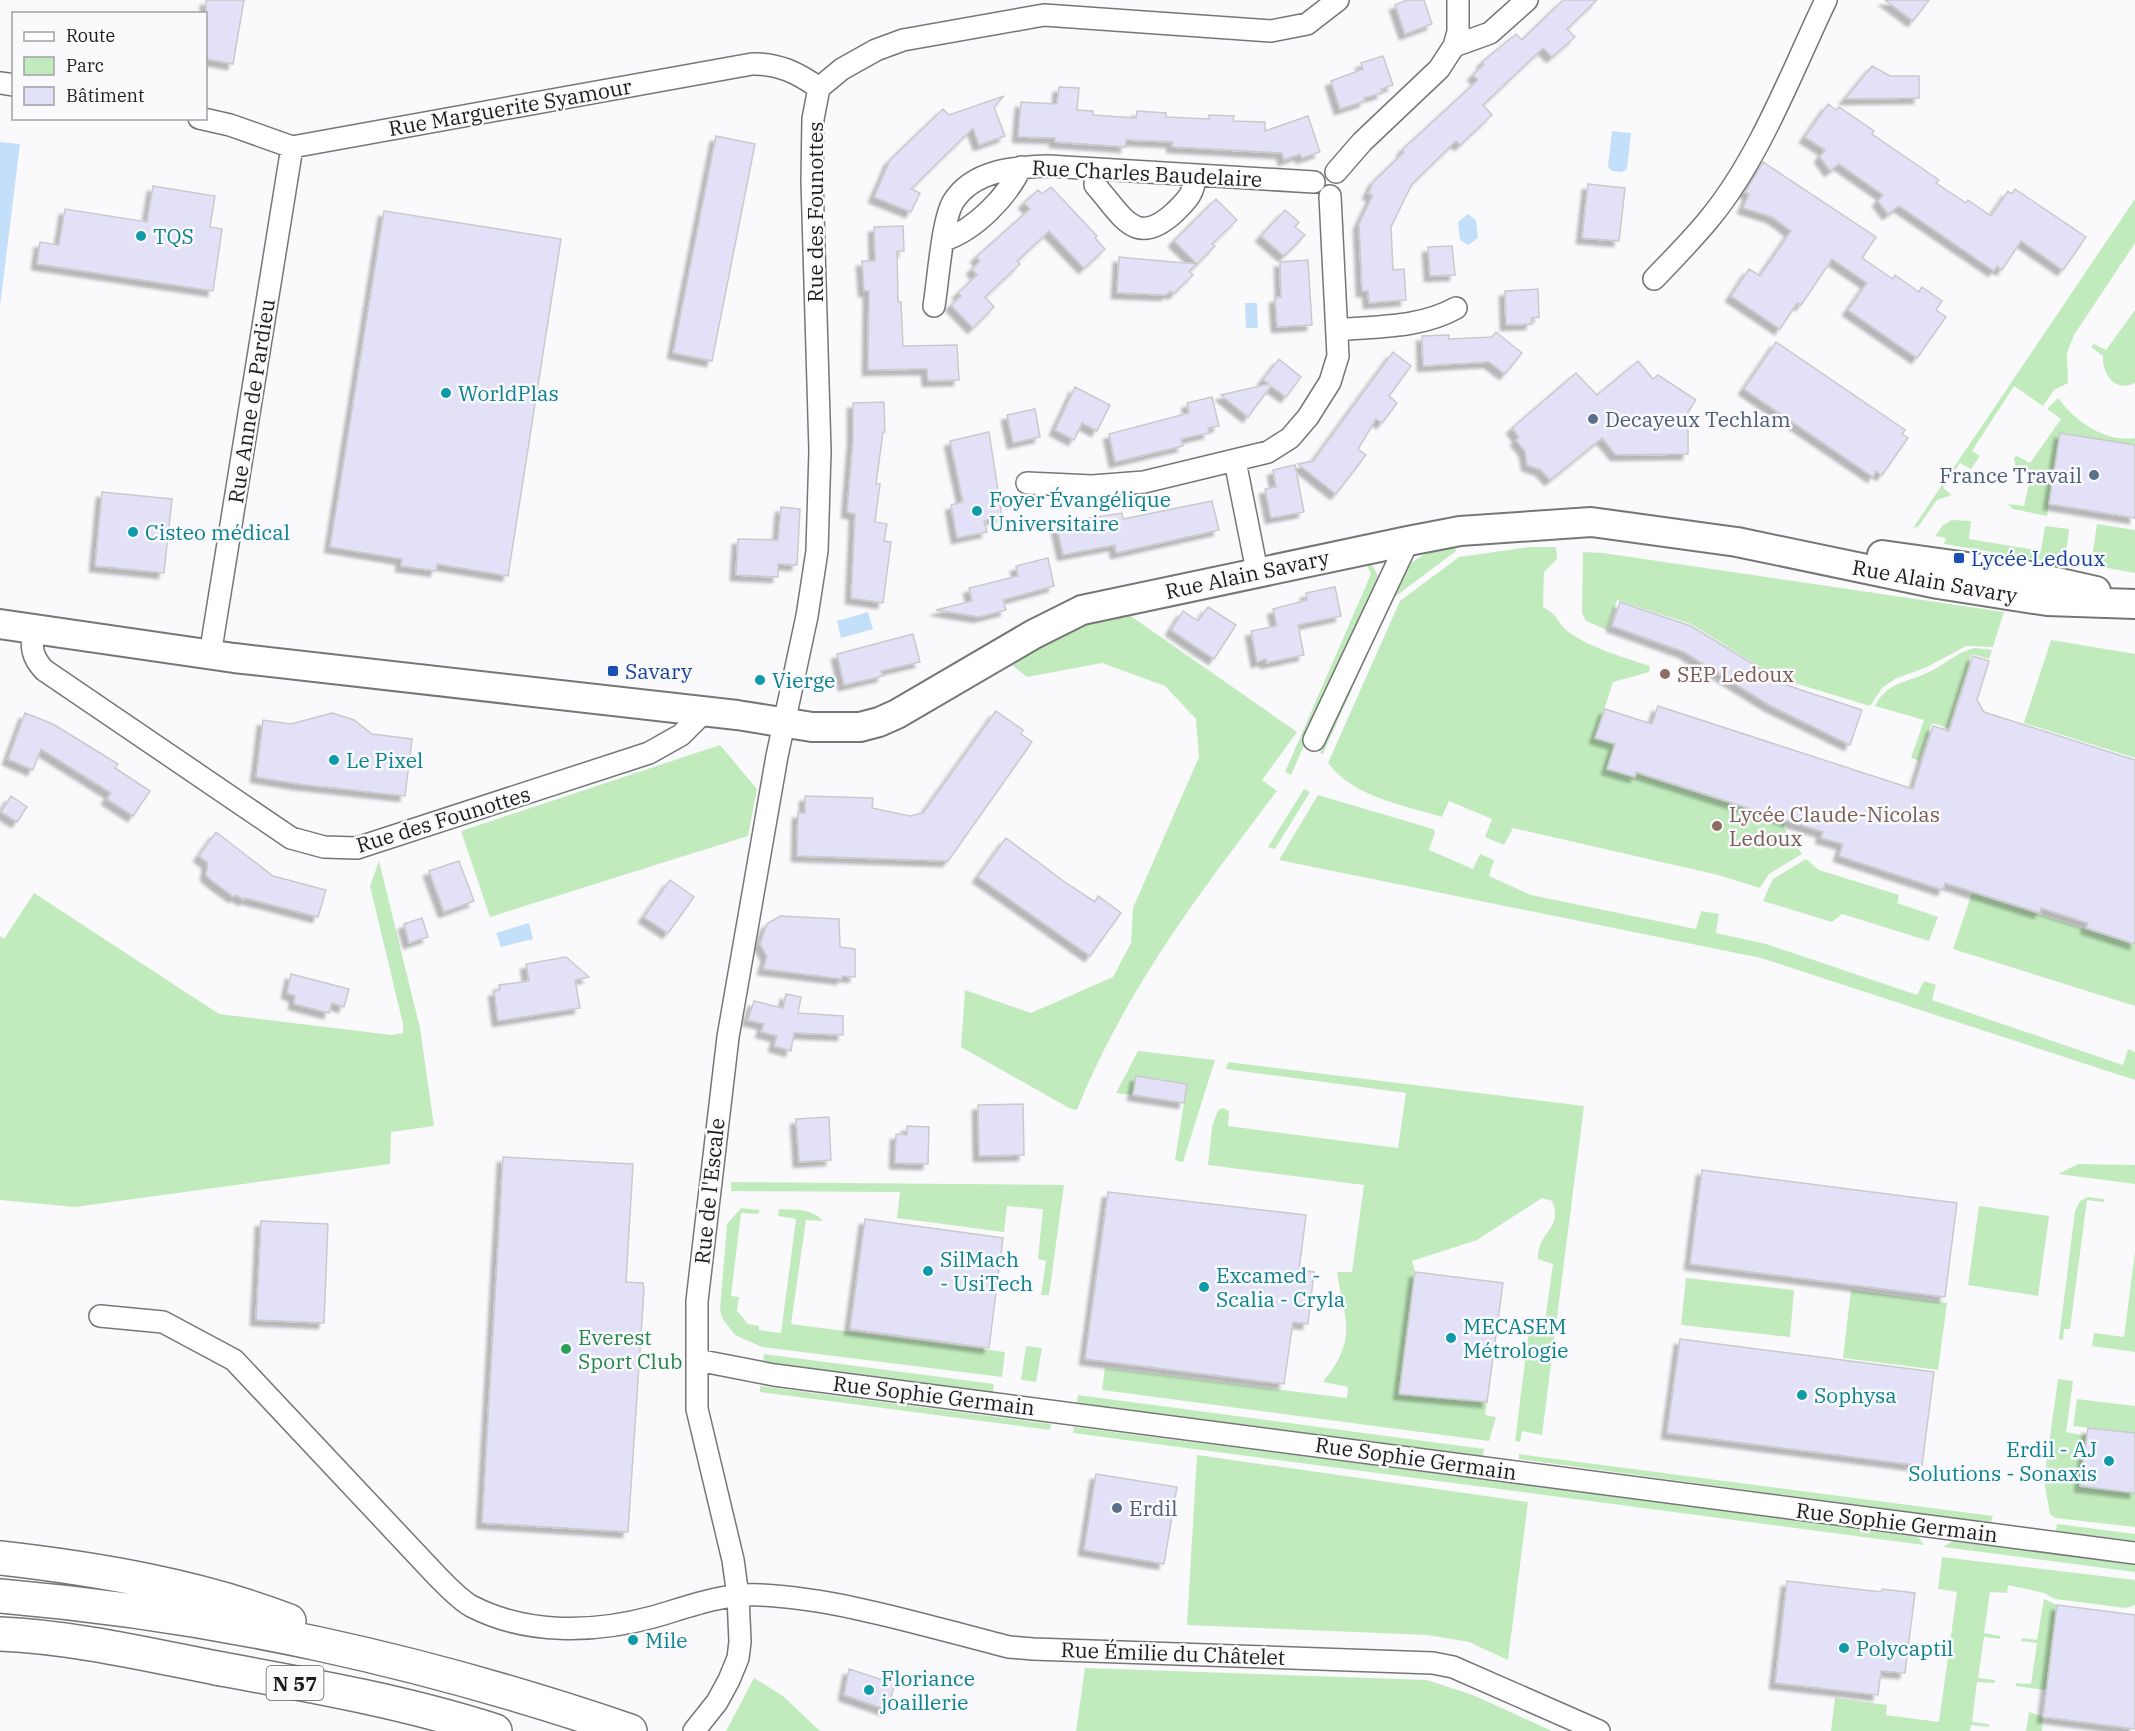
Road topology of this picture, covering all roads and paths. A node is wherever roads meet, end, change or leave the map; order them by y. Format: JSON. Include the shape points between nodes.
{"nodes":[{"id":1,"x":1338,"y":0,"type":"edge"},
{"id":2,"x":1527,"y":0,"type":"edge"},
{"id":3,"x":1826,"y":0,"type":"edge"},
{"id":4,"x":1459,"y":3,"type":"edge"},
{"id":5,"x":1454,"y":46,"type":"junction"},
{"id":6,"x":819,"y":88,"type":"junction"},
{"id":7,"x":207,"y":120,"type":"edge"},
{"id":8,"x":292,"y":147,"type":"junction"},
{"id":9,"x":1022,"y":167,"type":"junction"},
{"id":10,"x":1096,"y":169,"type":"junction"},
{"id":11,"x":1336,"y":172,"type":"junction"},
{"id":12,"x":1195,"y":176,"type":"junction"},
{"id":13,"x":1314,"y":182,"type":"junction"},
{"id":14,"x":1330,"y":196,"type":"junction"},
{"id":15,"x":944,"y":240,"type":"junction"},
{"id":16,"x":1654,"y":279,"type":"dead end"},
{"id":17,"x":934,"y":306,"type":"dead end"},
{"id":18,"x":1456,"y":308,"type":"dead end"},
{"id":19,"x":1337,"y":330,"type":"junction"},
{"id":20,"x":1235,"y":461,"type":"junction"},
{"id":21,"x":1027,"y":483,"type":"dead end"},
{"id":22,"x":1408,"y":541,"type":"junction"},
{"id":23,"x":1257,"y":571,"type":"junction"},
{"id":24,"x":2135,"y":603,"type":"edge"},
{"id":25,"x":0,"y":624,"type":"edge"},
{"id":26,"x":33,"y":630,"type":"junction"},
{"id":27,"x":210,"y":655,"type":"junction"},
{"id":28,"x":704,"y":713,"type":"junction"},
{"id":29,"x":784,"y":724,"type":"junction"},
{"id":30,"x":1314,"y":740,"type":"dead end"},
{"id":31,"x":100,"y":1316,"type":"dead end"},
{"id":32,"x":697,"y":1360,"type":"junction"},
{"id":33,"x":2135,"y":1553,"type":"edge"},
{"id":34,"x":0,"y":1558,"type":"edge"},
{"id":35,"x":0,"y":1596,"type":"edge"},
{"id":36,"x":738,"y":1596,"type":"junction"},
{"id":37,"x":0,"y":1634,"type":"edge"},
{"id":38,"x":93,"y":1646,"type":"junction"},
{"id":39,"x":0,"y":1648,"type":"edge"},
{"id":40,"x":386,"y":1658,"type":"junction"},
{"id":41,"x":698,"y":1726,"type":"edge"},
{"id":42,"x":495,"y":1731,"type":"edge"},
{"id":43,"x":630,"y":1731,"type":"edge"},
{"id":44,"x":1599,"y":1731,"type":"edge"}],
"edges":[{"from":1,"to":6,"type":"street","via":[[1307,24],[1271,31],[1044,15],[966,27],[903,40],[876,50],[842,69]]},
{"from":2,"to":5,"type":"street","via":[[1490,33]]},
{"from":3,"to":16,"type":"street","via":[[1761,136],[1728,193],[1711,218]]},
{"from":4,"to":5,"type":"street"},
{"from":5,"to":11,"type":"street","via":[[1439,69]]},
{"from":6,"to":8,"type":"street","name":"Rue Marguerite Syamour","via":[[780,66],[752,64]]},
{"from":6,"to":29,"type":"street","name":"Rue des Founottes","via":[[813,119],[812,181],[820,451],[817,552]]},
{"from":7,"to":8,"type":"street","name":"Rue Marguerite Syamour"},
{"from":8,"to":27,"type":"street","name":"Rue Anne de Pardieu"},
{"from":9,"to":10,"type":"street","name":"Rue Charles Baudelaire"},
{"from":9,"to":15,"type":"street","via":[[996,202],[961,234]]},
{"from":9,"to":15,"type":"street","name":"Rue Charles Baudelaire","via":[[990,174],[969,187],[953,202]]},
{"from":10,"to":12,"type":"street","name":"Rue Charles Baudelaire"},
{"from":10,"to":12,"type":"street","via":[[1095,185],[1132,226],[1146,231],[1160,226],[1188,199],[1194,190]]},
{"from":11,"to":13,"type":"street","via":[[1321,171]]},
{"from":11,"to":14,"type":"street","via":[[1341,186]]},
{"from":12,"to":13,"type":"street","name":"Rue Charles Baudelaire"},
{"from":13,"to":14,"type":"street","via":[[1320,194]]},
{"from":14,"to":19,"type":"street"},
{"from":15,"to":17,"type":"street","name":"Rue Charles Baudelaire"},
{"from":18,"to":19,"type":"street","via":[[1436,319],[1420,322]]},
{"from":19,"to":20,"type":"street","via":[[1336,369],[1308,417],[1280,446]]},
{"from":20,"to":21,"type":"street","via":[[1117,485]]},
{"from":20,"to":23,"type":"street"},
{"from":22,"to":23,"type":"street","name":"Rue Alain Savary"},
{"from":22,"to":24,"type":"street","name":"Rue Alain Savary","via":[[1470,530],[1591,522],[1737,542],[1938,584],[2047,602]]},
{"from":22,"to":30,"type":"street"},
{"from":23,"to":29,"type":"street","name":"Rue Alain Savary","via":[[1082,610],[879,722],[860,727]]},
{"from":25,"to":26,"type":"street"},
{"from":26,"to":27,"type":"street"},
{"from":26,"to":28,"type":"street","name":"Rue des Founottes","via":[[31,651],[44,670],[291,838],[324,847],[357,848],[649,753],[681,735]]},
{"from":27,"to":28,"type":"street"},
{"from":28,"to":29,"type":"street"},
{"from":29,"to":32,"type":"street","name":"Rue de l'Escale","via":[[728,1037],[697,1301]]},
{"from":31,"to":36,"type":"street","name":"Rue Émilie du Châtelet","via":[[163,1322],[234,1360],[437,1576],[470,1605],[518,1624],[573,1629],[650,1618]]},
{"from":32,"to":33,"type":"street","name":"Rue Sophie Germain","via":[[774,1375]]},
{"from":32,"to":36,"type":"street","name":"Rue de l'Escale","via":[[697,1409]]},
{"from":34,"to":40,"type":"highway","via":[[105,1574],[242,1603]]},
{"from":35,"to":40,"type":"highway","number":"N 57","via":[[180,1616]]},
{"from":36,"to":41,"type":"street","name":"Rue de l'Escale","via":[[738,1658],[717,1702]]},
{"from":36,"to":44,"type":"street","name":"Rue Émilie du Châtelet","via":[[813,1602],[1009,1647],[1433,1663],[1453,1667]]},
{"from":37,"to":38,"type":"highway","number":"N 57"},
{"from":38,"to":39,"type":"highway"},
{"from":38,"to":42,"type":"highway","number":"N 57","via":[[317,1687]]},
{"from":40,"to":43,"type":"highway","number":"N 57","via":[[485,1683]]}]}
